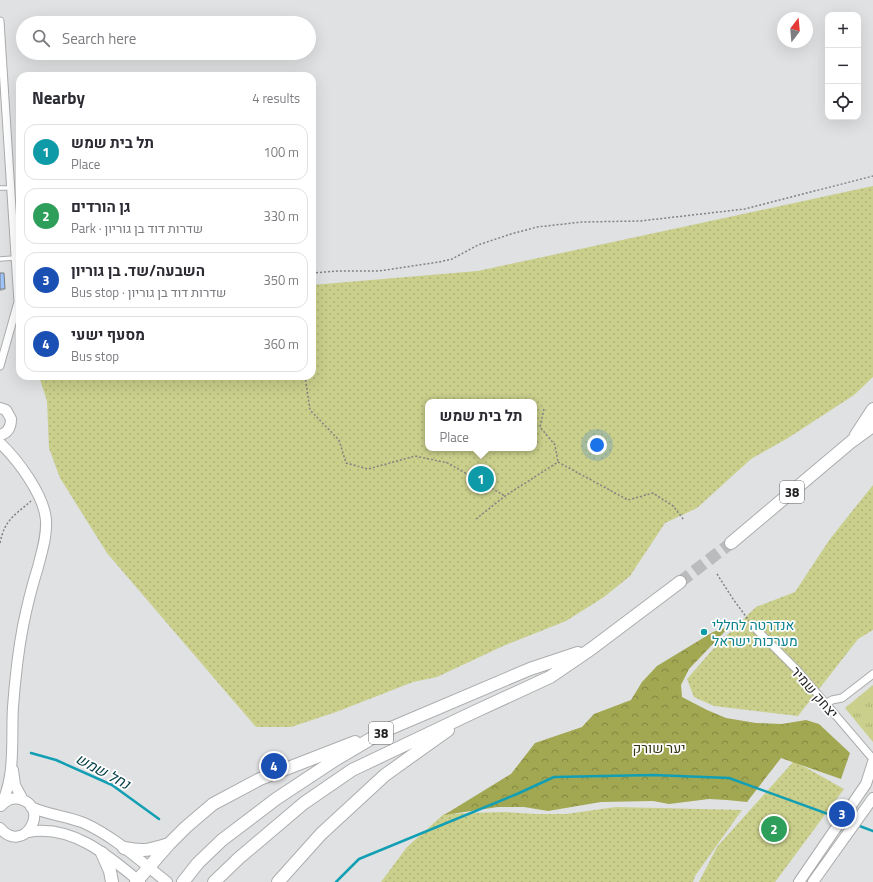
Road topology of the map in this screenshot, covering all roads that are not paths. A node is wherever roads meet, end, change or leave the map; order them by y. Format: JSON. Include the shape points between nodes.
{"nodes":[{"id":1,"x":0,"y":21,"type":"edge"},
{"id":2,"x":0,"y":188,"type":"edge"},
{"id":3,"x":11,"y":188,"type":"junction"},
{"id":4,"x":16,"y":258,"type":"joint"},
{"id":5,"x":0,"y":259,"type":"edge"},
{"id":6,"x":16,"y":309,"type":"edge"},
{"id":7,"x":0,"y":366,"type":"edge"},
{"id":8,"x":2,"y":407,"type":"edge"},
{"id":9,"x":873,"y":409,"type":"edge"},
{"id":10,"x":873,"y":426,"type":"edge"},
{"id":11,"x":9,"y":428,"type":"junction"},
{"id":12,"x":0,"y":435,"type":"edge"},
{"id":13,"x":852,"y":441,"type":"junction"},
{"id":14,"x":0,"y":443,"type":"edge"},
{"id":15,"x":11,"y":454,"type":"junction"},
{"id":16,"x":731,"y":543,"type":"tunnel mouth"},
{"id":17,"x":680,"y":582,"type":"tunnel mouth"},
{"id":18,"x":754,"y":627,"type":"road end"},
{"id":19,"x":591,"y":649,"type":"junction"},
{"id":20,"x":873,"y":674,"type":"edge"},
{"id":21,"x":826,"y":704,"type":"junction"},
{"id":22,"x":474,"y":712,"type":"junction"},
{"id":23,"x":384,"y":731,"type":"junction"},
{"id":24,"x":11,"y":758,"type":"junction"},
{"id":25,"x":873,"y":759,"type":"edge"},
{"id":26,"x":872,"y":770,"type":"edge"},
{"id":27,"x":873,"y":798,"type":"edge"},
{"id":28,"x":27,"y":803,"type":"junction"},
{"id":29,"x":0,"y":806,"type":"edge"},
{"id":30,"x":0,"y":828,"type":"edge"},
{"id":31,"x":28,"y":832,"type":"junction"},
{"id":32,"x":169,"y":844,"type":"junction"},
{"id":33,"x":124,"y":848,"type":"junction"},
{"id":34,"x":102,"y":853,"type":"junction"},
{"id":35,"x":149,"y":868,"type":"junction"},
{"id":36,"x":216,"y":880,"type":"edge"},
{"id":37,"x":138,"y":881,"type":"edge"},
{"id":38,"x":112,"y":882,"type":"edge"},
{"id":39,"x":167,"y":882,"type":"edge"},
{"id":40,"x":182,"y":882,"type":"edge"},
{"id":41,"x":278,"y":882,"type":"edge"},
{"id":42,"x":799,"y":882,"type":"edge"},
{"id":43,"x":813,"y":882,"type":"edge"}],
"edges":[{"from":1,"to":3,"type":"street"},
{"from":2,"to":3,"type":"lane"},
{"from":3,"to":4,"type":"street"},
{"from":4,"to":5,"type":"lane"},
{"from":6,"to":7,"type":"street"},
{"from":8,"to":11,"type":"main road","via":[[11,419]]},
{"from":9,"to":13,"type":"highway","number":"38"},
{"from":10,"to":13,"type":"highway","number":"38"},
{"from":11,"to":12,"type":"main road"},
{"from":11,"to":15,"type":"main road"},
{"from":13,"to":16,"type":"highway","number":"38"},
{"from":14,"to":15,"type":"main road"},
{"from":15,"to":24,"type":"main road","via":[[38,494],[46,520],[44,544],[23,626],[15,684]]},
{"from":17,"to":19,"type":"highway","number":"38"},
{"from":18,"to":21,"type":"street","name":"יצחק שמיר","via":[[797,670]]},
{"from":19,"to":22,"type":"highway","number":"38","via":[[550,677]]},
{"from":19,"to":23,"type":"highway","number":"38","via":[[530,669]]},
{"from":20,"to":21,"type":"street","via":[[842,698]]},
{"from":21,"to":25,"type":"street","name":"יצחק שמיר"},
{"from":22,"to":36,"type":"highway","number":"38","via":[[352,770],[304,803]]},
{"from":22,"to":41,"type":"highway","via":[[385,775],[321,834]]},
{"from":23,"to":32,"type":"highway","via":[[260,779],[213,804]]},
{"from":23,"to":40,"type":"highway","number":"38","via":[[335,760],[222,840]]},
{"from":24,"to":28,"type":"main road","via":[[16,785]]},
{"from":24,"to":29,"type":"main road","via":[[7,789]]},
{"from":26,"to":42,"type":"main road","via":[[866,784]]},
{"from":27,"to":43,"type":"main road"},
{"from":28,"to":29,"type":"main road","via":[[13,798]]},
{"from":28,"to":31,"type":"main road","via":[[33,811],[34,820]]},
{"from":28,"to":33,"type":"main road","via":[[47,814],[84,824]]},
{"from":30,"to":31,"type":"main road","via":[[14,836]]},
{"from":31,"to":34,"type":"main road","via":[[46,830],[69,835]]},
{"from":32,"to":33,"type":"highway","via":[[146,851]]},
{"from":32,"to":35,"type":"highway"},
{"from":33,"to":35,"type":"main road"},
{"from":34,"to":37,"type":"main road"},
{"from":34,"to":38,"type":"highway","via":[[110,870]]},
{"from":35,"to":37,"type":"highway"},
{"from":35,"to":39,"type":"main road"}]}
